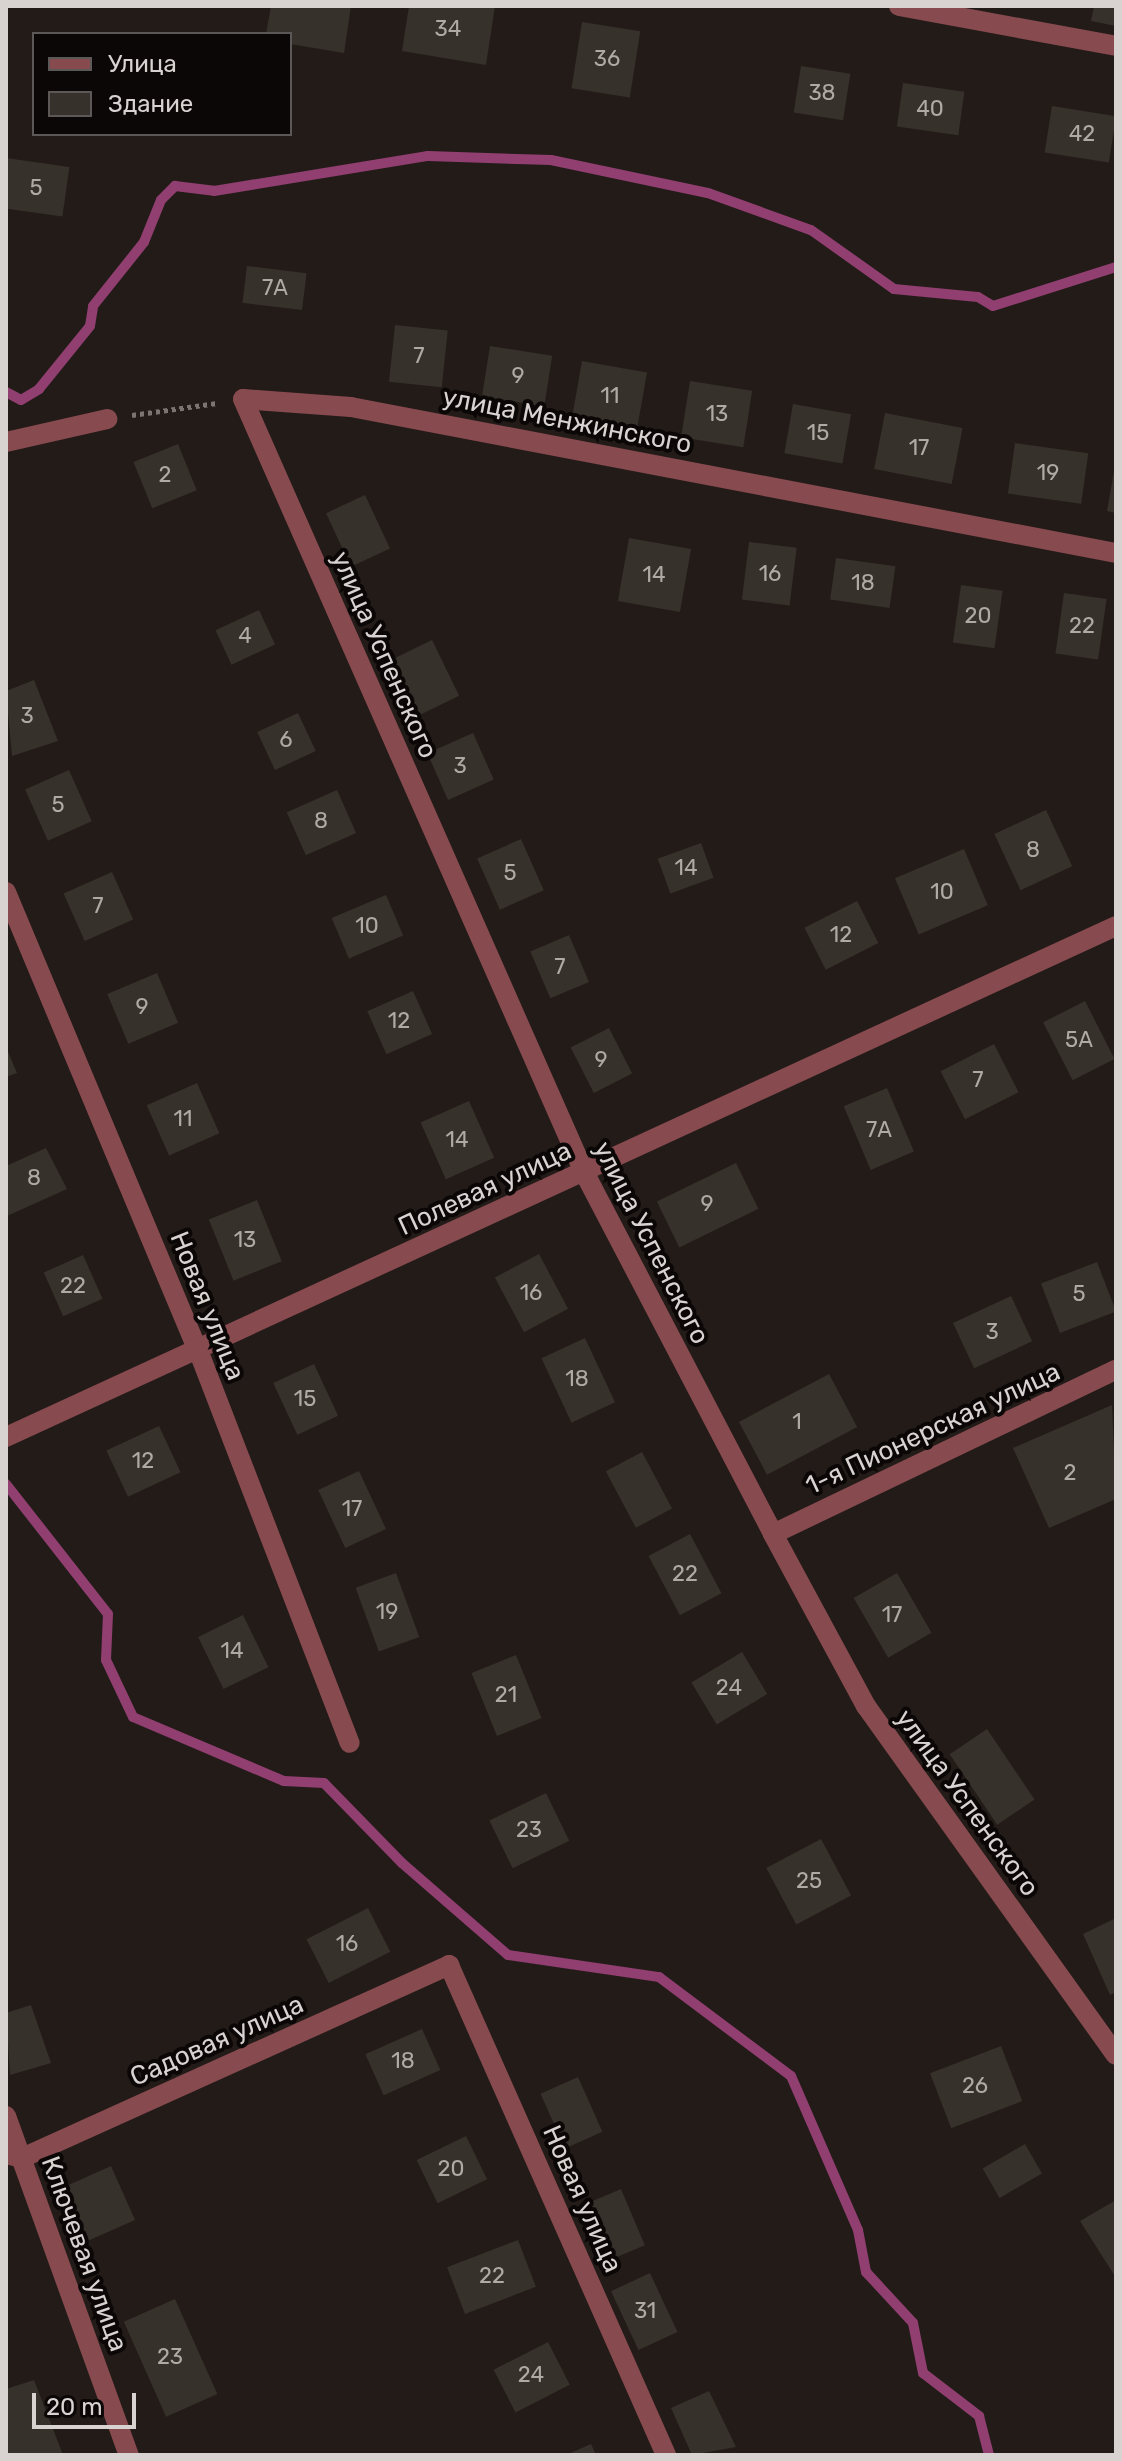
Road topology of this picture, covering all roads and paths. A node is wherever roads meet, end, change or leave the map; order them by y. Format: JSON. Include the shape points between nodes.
{"nodes":[{"id":1,"x":899,"y":6,"type":"edge"},
{"id":2,"x":1116,"y":46,"type":"edge"},
{"id":3,"x":243,"y":399,"type":"junction"},
{"id":4,"x":107,"y":419,"type":"joint"},
{"id":5,"x":6,"y":442,"type":"edge"},
{"id":6,"x":1116,"y":553,"type":"edge"},
{"id":7,"x":6,"y":892,"type":"edge"},
{"id":8,"x":1116,"y":926,"type":"edge"},
{"id":9,"x":584,"y":1172,"type":"junction"},
{"id":10,"x":198,"y":1350,"type":"junction"},
{"id":11,"x":1116,"y":1370,"type":"edge"},
{"id":12,"x":6,"y":1437,"type":"edge"},
{"id":13,"x":773,"y":1534,"type":"junction"},
{"id":14,"x":350,"y":1743,"type":"dead end"},
{"id":15,"x":449,"y":1965,"type":"joint"},
{"id":16,"x":1116,"y":2055,"type":"edge"},
{"id":17,"x":6,"y":2116,"type":"edge"},
{"id":18,"x":14,"y":2156,"type":"edge"},
{"id":19,"x":129,"y":2455,"type":"edge"},
{"id":20,"x":666,"y":2455,"type":"edge"}],
"edges":[{"from":1,"to":2,"type":"street"},
{"from":3,"to":4,"type":"path"},
{"from":3,"to":6,"type":"street","name":"улица Менжинского","via":[[351,407]]},
{"from":3,"to":9,"type":"street","name":"улица Успенского"},
{"from":4,"to":5,"type":"street"},
{"from":7,"to":10,"type":"street","name":"Новая улица"},
{"from":8,"to":9,"type":"street","name":"Полевая улица"},
{"from":9,"to":10,"type":"street","name":"Полевая улица"},
{"from":9,"to":13,"type":"street","name":"улица Успенского"},
{"from":10,"to":12,"type":"street","name":"Полевая улица"},
{"from":10,"to":14,"type":"street","name":"Новая улица"},
{"from":11,"to":13,"type":"street","name":"1-я Пионерская улица"},
{"from":13,"to":16,"type":"street","name":"улица Успенского","via":[[866,1706]]},
{"from":15,"to":18,"type":"street","name":"Садовая улица"},
{"from":15,"to":20,"type":"street","name":"Новая улица"},
{"from":17,"to":18,"type":"street","name":"Ключевая улица"},
{"from":18,"to":19,"type":"street","name":"Ключевая улица"}]}
